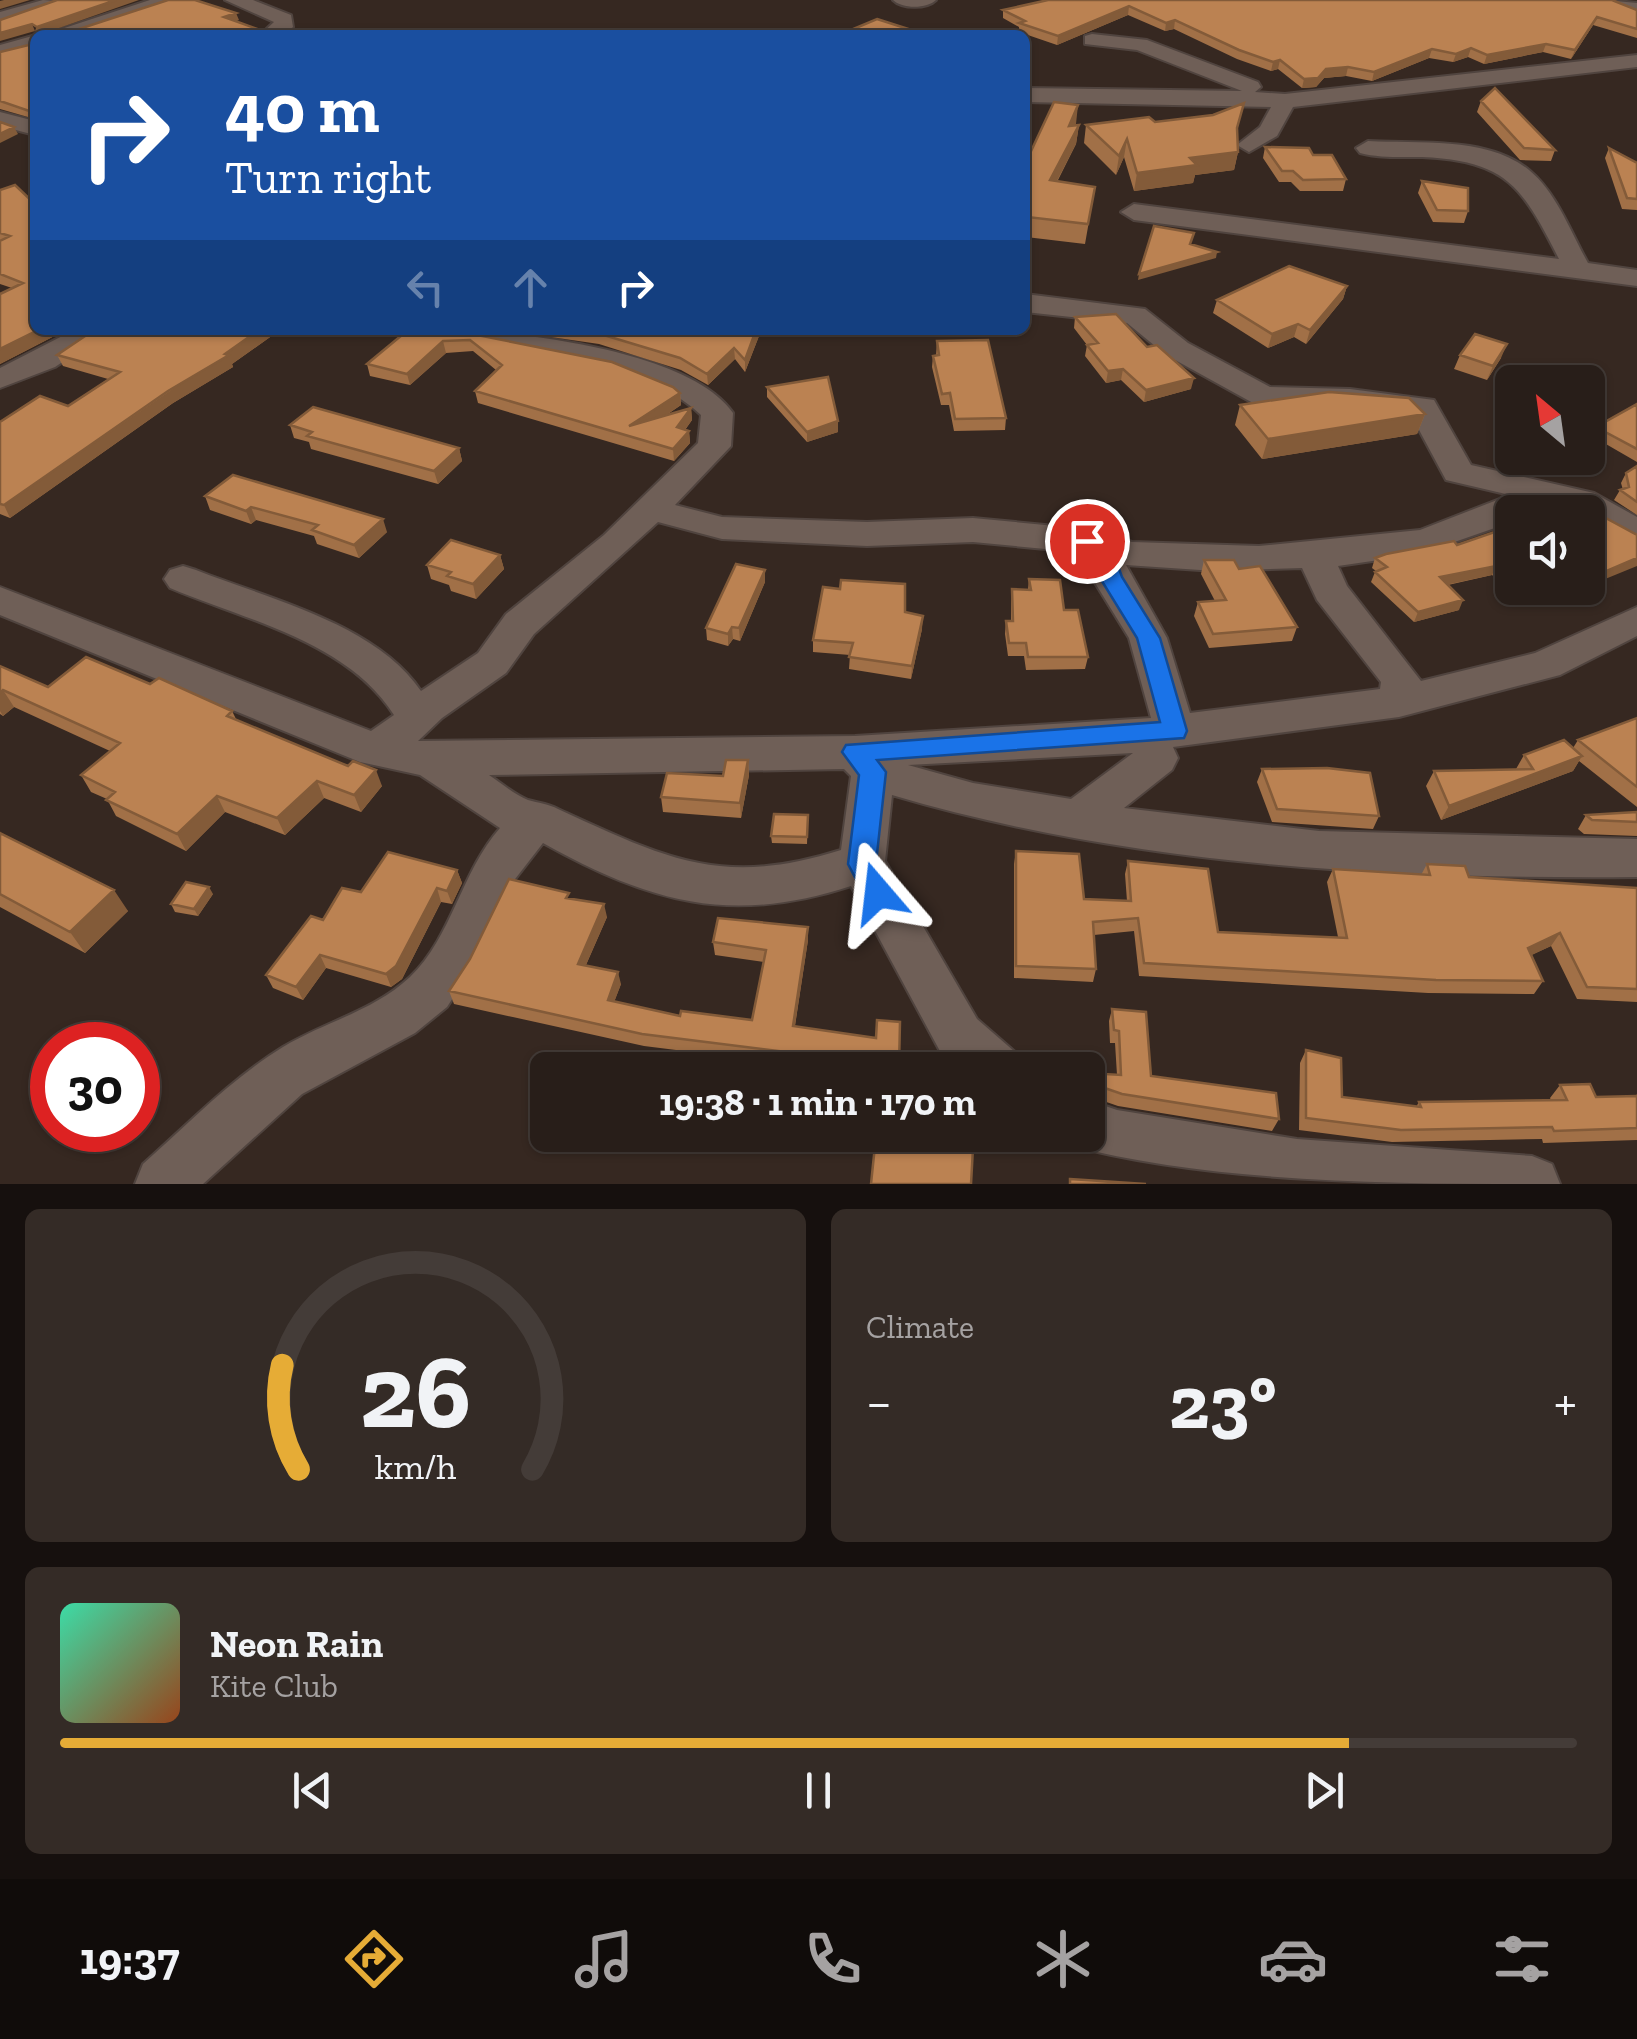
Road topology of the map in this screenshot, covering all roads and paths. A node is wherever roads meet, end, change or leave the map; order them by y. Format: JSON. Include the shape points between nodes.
{"nodes":[{"id":1,"x":171,"y":0,"type":"edge"},
{"id":2,"x":235,"y":0,"type":"edge"},
{"id":3,"x":903,"y":0,"type":"edge"},
{"id":4,"x":926,"y":0,"type":"edge"},
{"id":5,"x":1615,"y":0,"type":"edge"},
{"id":6,"x":57,"y":2,"type":"edge"},
{"id":7,"x":1637,"y":10,"type":"edge"},
{"id":8,"x":0,"y":18,"type":"edge"},
{"id":9,"x":70,"y":30,"type":"edge"},
{"id":10,"x":278,"y":30,"type":"edge"},
{"id":11,"x":1092,"y":40,"type":"dead end"},
{"id":12,"x":30,"y":43,"type":"edge"},
{"id":13,"x":0,"y":52,"type":"edge"},
{"id":14,"x":1637,"y":61,"type":"edge"},
{"id":15,"x":1030,"y":75,"type":"edge"},
{"id":16,"x":1030,"y":95,"type":"edge"},
{"id":17,"x":1193,"y":95,"type":"junction"},
{"id":18,"x":1285,"y":101,"type":"junction"},
{"id":19,"x":0,"y":119,"type":"edge"},
{"id":20,"x":30,"y":127,"type":"edge"},
{"id":21,"x":1250,"y":145,"type":"dead end"},
{"id":22,"x":1368,"y":148,"type":"dead end"},
{"id":23,"x":1134,"y":212,"type":"dead end"},
{"id":24,"x":1578,"y":270,"type":"junction"},
{"id":25,"x":1637,"y":278,"type":"edge"},
{"id":26,"x":1030,"y":304,"type":"edge"},
{"id":27,"x":87,"y":335,"type":"edge"},
{"id":28,"x":478,"y":335,"type":"edge"},
{"id":29,"x":0,"y":379,"type":"edge"},
{"id":30,"x":1542,"y":494,"type":"junction"},
{"id":31,"x":649,"y":509,"type":"junction"},
{"id":32,"x":1637,"y":532,"type":"edge"},
{"id":33,"x":1314,"y":552,"type":"junction"},
{"id":34,"x":1104,"y":563,"type":"junction"},
{"id":35,"x":183,"y":580,"type":"dead end"},
{"id":36,"x":0,"y":600,"type":"edge"},
{"id":37,"x":1637,"y":620,"type":"edge"},
{"id":38,"x":1399,"y":702,"type":"junction"},
{"id":39,"x":1160,"y":733,"type":"junction"},
{"id":40,"x":425,"y":740,"type":"junction"},
{"id":41,"x":864,"y":762,"type":"junction"},
{"id":42,"x":1082,"y":816,"type":"junction"},
{"id":43,"x":540,"y":820,"type":"junction"},
{"id":44,"x":1637,"y":858,"type":"edge"},
{"id":45,"x":862,"y":864,"type":"junction"},
{"id":46,"x":977,"y":1052,"type":"edge"},
{"id":47,"x":1105,"y":1132,"type":"edge"},
{"id":48,"x":163,"y":1184,"type":"edge"},
{"id":49,"x":1532,"y":1184,"type":"edge"}],
"edges":[{"from":1,"to":9,"type":"street"},
{"from":2,"to":10,"type":"street","via":[[284,19]]},
{"from":3,"to":4,"type":"street"},
{"from":5,"to":7,"type":"street"},
{"from":6,"to":8,"type":"street"},
{"from":11,"to":18,"type":"street","via":[[1140,44]]},
{"from":12,"to":13,"type":"street"},
{"from":14,"to":18,"type":"street"},
{"from":15,"to":17,"type":"street"},
{"from":16,"to":17,"type":"street"},
{"from":17,"to":18,"type":"street"},
{"from":18,"to":21,"type":"street","via":[[1270,131]]},
{"from":19,"to":20,"type":"street"},
{"from":22,"to":24,"type":"street","via":[[1457,155],[1507,168],[1532,192]]},
{"from":23,"to":24,"type":"street"},
{"from":24,"to":25,"type":"street"},
{"from":26,"to":30,"type":"street","via":[[1135,315],[1177,349],[1264,396],[1423,407],[1458,473]]},
{"from":27,"to":29,"type":"street"},
{"from":28,"to":31,"type":"street","via":[[636,370],[708,398],[717,413],[714,446]]},
{"from":30,"to":32,"type":"street","via":[[1582,501]]},
{"from":30,"to":33,"type":"street","via":[[1422,541]]},
{"from":31,"to":34,"type":"street","via":[[722,528],[1043,534],[1087,541]]},
{"from":31,"to":40,"type":"street","via":[[520,624],[492,663],[427,707]]},
{"from":33,"to":34,"type":"street"},
{"from":33,"to":38,"type":"street","via":[[1330,591],[1400,680]]},
{"from":34,"to":39,"type":"street","via":[[1148,638]]},
{"from":35,"to":40,"type":"street","via":[[348,646],[390,676]]},
{"from":36,"to":40,"type":"street","via":[[375,750]]},
{"from":37,"to":38,"type":"street","via":[[1546,665]]},
{"from":38,"to":39,"type":"street"},
{"from":39,"to":41,"type":"street"},
{"from":39,"to":42,"type":"street","via":[[1157,758]]},
{"from":40,"to":41,"type":"street"},
{"from":40,"to":43,"type":"street","via":[[517,816]]},
{"from":41,"to":42,"type":"street","via":[[974,801]]},
{"from":41,"to":45,"type":"street"},
{"from":42,"to":44,"type":"street","via":[[1201,839],[1319,850]]},
{"from":43,"to":45,"type":"street","via":[[608,858],[674,881],[782,886]]},
{"from":43,"to":48,"type":"street","via":[[520,832],[430,990],[382,1026],[302,1064]]},
{"from":45,"to":46,"type":"street","via":[[959,1036]]},
{"from":47,"to":49,"type":"street","via":[[1297,1167]]}]}
